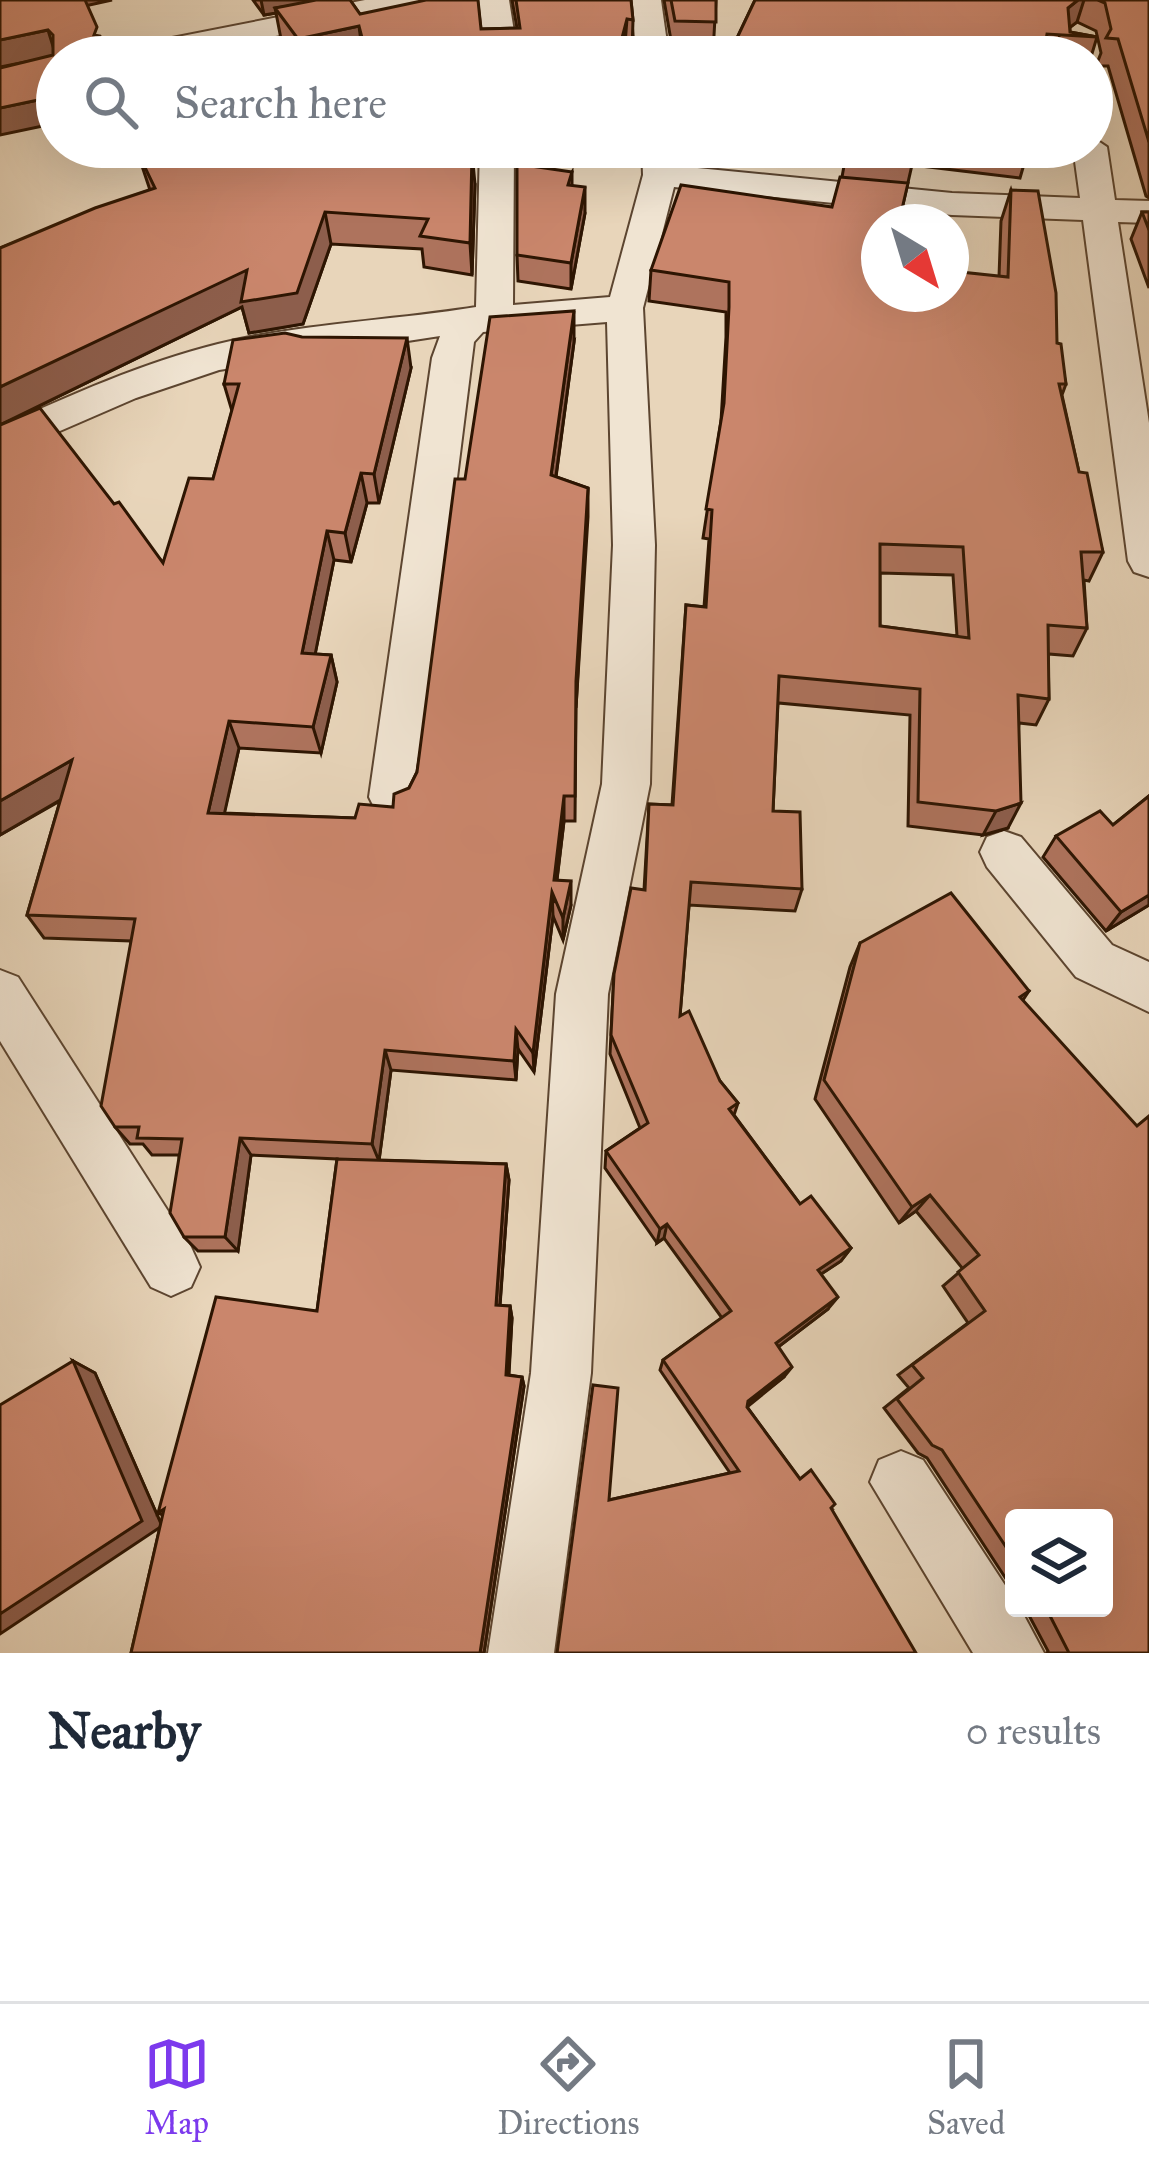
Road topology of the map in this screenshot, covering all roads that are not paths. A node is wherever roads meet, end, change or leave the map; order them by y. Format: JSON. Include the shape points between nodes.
{"nodes":[{"id":1,"x":412,"y":0,"type":"edge"},
{"id":2,"x":494,"y":0,"type":"edge"},
{"id":3,"x":646,"y":0,"type":"edge"},
{"id":4,"x":228,"y":36,"type":"edge"},
{"id":5,"x":499,"y":36,"type":"edge"},
{"id":6,"x":650,"y":36,"type":"edge"},
{"id":7,"x":495,"y":168,"type":"edge"},
{"id":8,"x":657,"y":168,"type":"edge"},
{"id":9,"x":707,"y":168,"type":"edge"},
{"id":10,"x":1092,"y":168,"type":"edge"},
{"id":11,"x":1096,"y":211,"type":"junction"},
{"id":12,"x":1149,"y":212,"type":"edge"},
{"id":13,"x":625,"y":308,"type":"junction"},
{"id":14,"x":484,"y":319,"type":"junction"},
{"id":15,"x":0,"y":442,"type":"edge"},
{"id":16,"x":1149,"y":561,"type":"edge"},
{"id":17,"x":393,"y":797,"type":"edge"},
{"id":18,"x":1004,"y":852,"type":"dead end"},
{"id":19,"x":1149,"y":988,"type":"edge"},
{"id":20,"x":0,"y":994,"type":"edge"},
{"id":21,"x":171,"y":1267,"type":"dead end"},
{"id":22,"x":901,"y":1483,"type":"dead end"},
{"id":23,"x":520,"y":1653,"type":"edge"},
{"id":24,"x":1011,"y":1653,"type":"edge"}],
"edges":[{"from":1,"to":4,"type":"street"},
{"from":2,"to":5,"type":"street"},
{"from":3,"to":6,"type":"street"},
{"from":7,"to":14,"type":"street"},
{"from":8,"to":13,"type":"street"},
{"from":9,"to":11,"type":"street","via":[[952,204]]},
{"from":10,"to":11,"type":"street"},
{"from":11,"to":12,"type":"street"},
{"from":11,"to":16,"type":"street"},
{"from":13,"to":14,"type":"street"},
{"from":13,"to":23,"type":"street","via":[[634,545],[626,784],[582,994],[561,1373]]},
{"from":14,"to":15,"type":"street","via":[[247,350],[150,379]]},
{"from":14,"to":17,"type":"street","via":[[457,334],[449,355]]},
{"from":18,"to":19,"type":"street","via":[[1094,961]]},
{"from":20,"to":21,"type":"street"},
{"from":22,"to":24,"type":"street"}]}
